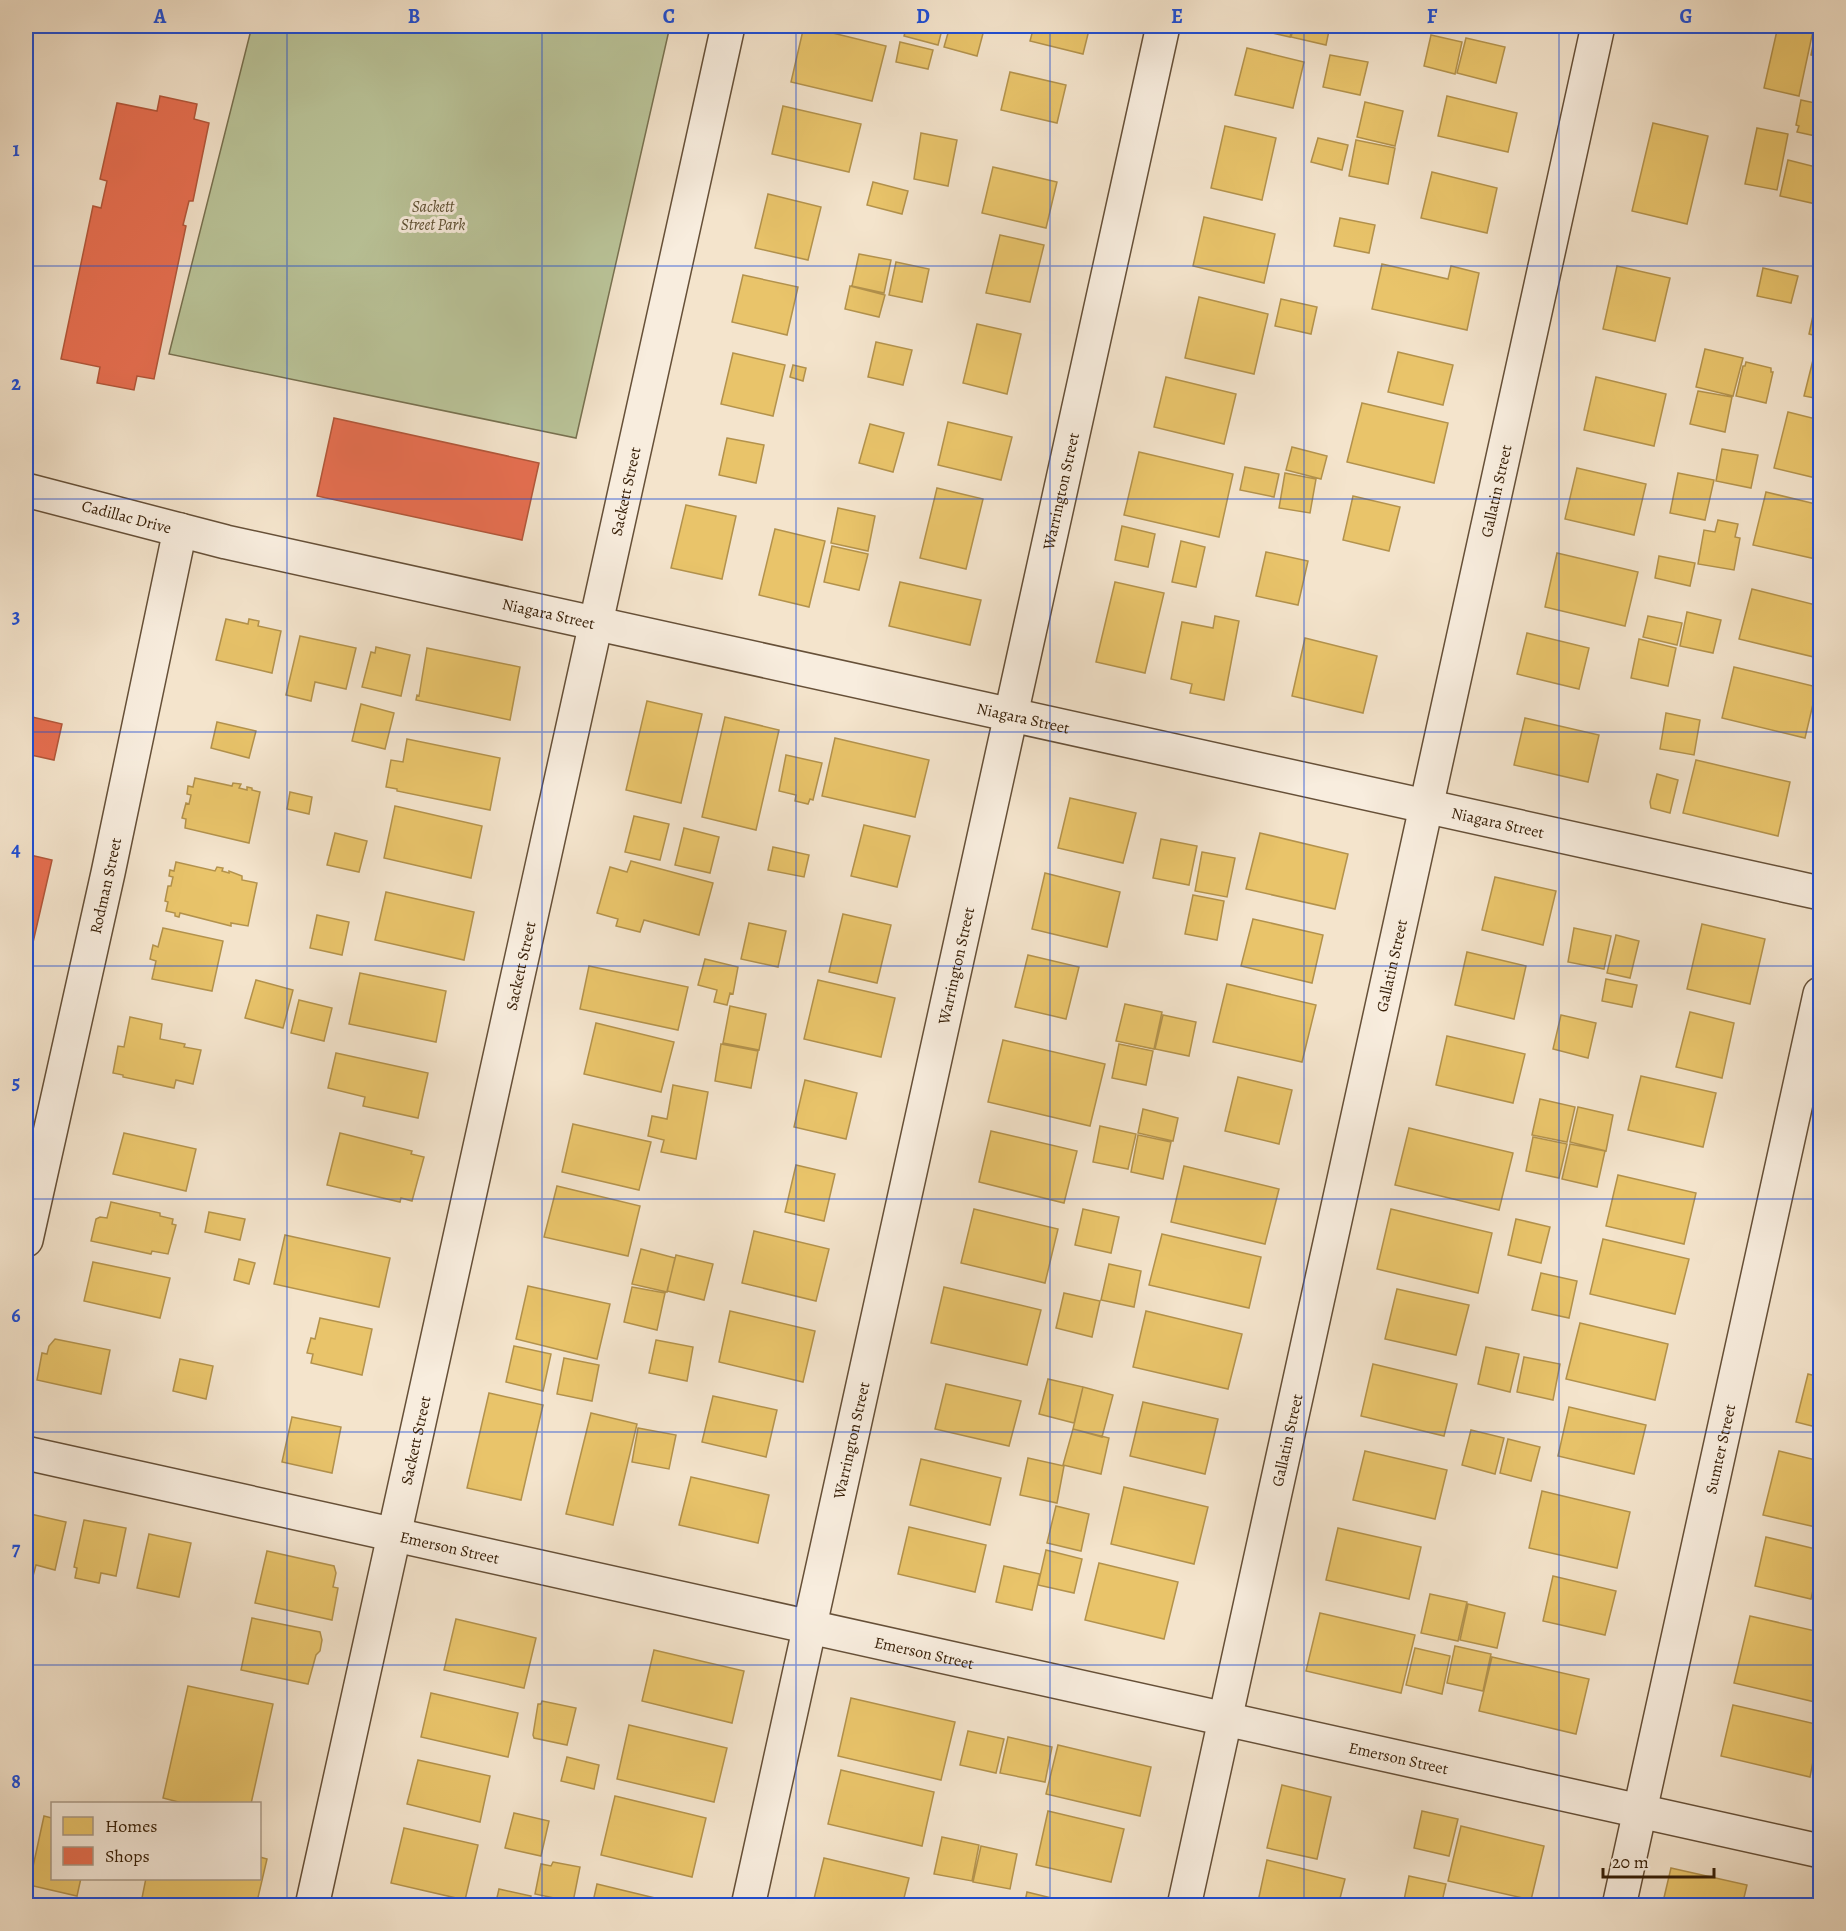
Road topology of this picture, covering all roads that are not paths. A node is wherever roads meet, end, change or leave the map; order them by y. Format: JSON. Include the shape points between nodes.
{"nodes":[{"id":1,"x":728,"y":26,"type":"edge"},
{"id":2,"x":1163,"y":26,"type":"edge"},
{"id":3,"x":1598,"y":26,"type":"edge"},
{"id":4,"x":26,"y":490,"type":"edge"},
{"id":5,"x":180,"y":530,"type":"junction"},
{"id":6,"x":226,"y":542,"type":"joint"},
{"id":7,"x":596,"y":623,"type":"junction"},
{"id":8,"x":1011,"y":714,"type":"junction"},
{"id":9,"x":1426,"y":806,"type":"junction"},
{"id":10,"x":1821,"y":893,"type":"edge"},
{"id":11,"x":1821,"y":994,"type":"edge"},
{"id":12,"x":26,"y":1240,"type":"edge"},
{"id":13,"x":26,"y":1453,"type":"edge"},
{"id":14,"x":394,"y":1535,"type":"junction"},
{"id":15,"x":809,"y":1627,"type":"junction"},
{"id":16,"x":1225,"y":1719,"type":"junction"},
{"id":17,"x":1640,"y":1811,"type":"junction"},
{"id":18,"x":1821,"y":1851,"type":"edge"},
{"id":19,"x":312,"y":1905,"type":"edge"},
{"id":20,"x":748,"y":1905,"type":"edge"},
{"id":21,"x":1184,"y":1905,"type":"edge"},
{"id":22,"x":1619,"y":1905,"type":"edge"}],
"edges":[{"from":1,"to":7,"type":"street","name":"Sackett Street"},
{"from":2,"to":8,"type":"street","name":"Warrington Street"},
{"from":3,"to":9,"type":"street","name":"Gallatin Street"},
{"from":4,"to":5,"type":"street","name":"Cadillac Drive"},
{"from":5,"to":6,"type":"street","name":"Cadillac Drive"},
{"from":5,"to":12,"type":"street","name":"Rodman Street"},
{"from":6,"to":7,"type":"street","name":"Niagara Street"},
{"from":7,"to":8,"type":"street","name":"Niagara Street"},
{"from":7,"to":14,"type":"street","name":"Sackett Street"},
{"from":8,"to":9,"type":"street","name":"Niagara Street"},
{"from":8,"to":15,"type":"street","name":"Warrington Street"},
{"from":9,"to":10,"type":"street","name":"Niagara Street"},
{"from":9,"to":16,"type":"street","name":"Gallatin Street"},
{"from":11,"to":17,"type":"street","name":"Sumter Street"},
{"from":13,"to":14,"type":"street","name":"Emerson Street"},
{"from":14,"to":15,"type":"street","name":"Emerson Street"},
{"from":14,"to":19,"type":"street","name":"Sackett Street"},
{"from":15,"to":16,"type":"street","name":"Emerson Street"},
{"from":15,"to":20,"type":"street","name":"Warrington Street"},
{"from":16,"to":17,"type":"street","name":"Emerson Street"},
{"from":16,"to":21,"type":"street","name":"Gallatin Street"},
{"from":17,"to":18,"type":"street","name":"Emerson Street"},
{"from":17,"to":22,"type":"street","name":"Sumter Street"}]}
